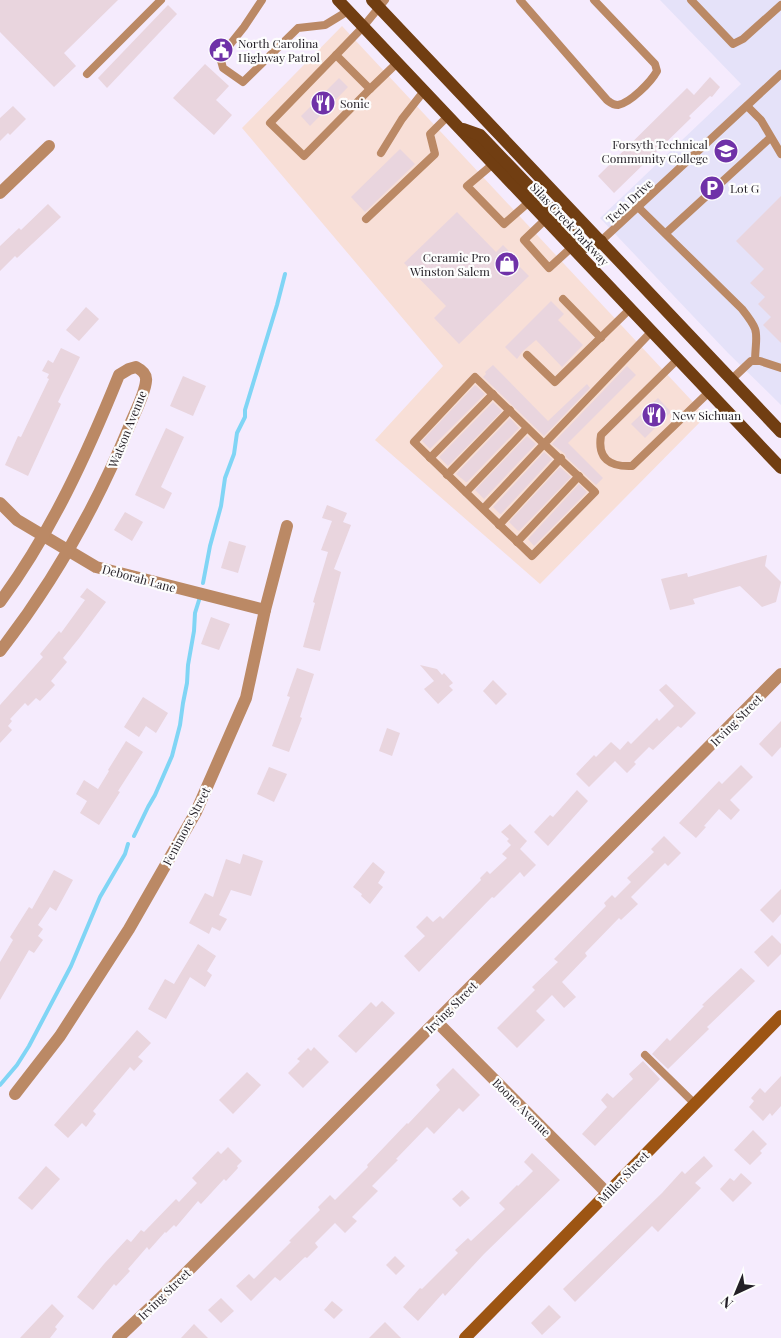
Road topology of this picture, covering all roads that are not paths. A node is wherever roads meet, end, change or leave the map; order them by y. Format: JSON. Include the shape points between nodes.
{"nodes":[{"id":1,"x":161,"y":0,"type":"edge"},
{"id":2,"x":262,"y":0,"type":"edge"},
{"id":3,"x":338,"y":0,"type":"edge"},
{"id":4,"x":520,"y":0,"type":"edge"},
{"id":5,"x":594,"y":0,"type":"edge"},
{"id":6,"x":690,"y":0,"type":"edge"},
{"id":7,"x":378,"y":2,"type":"edge"},
{"id":8,"x":781,"y":5,"type":"edge"},
{"id":9,"x":348,"y":11,"type":"junction"},
{"id":10,"x":363,"y":27,"type":"junction"},
{"id":11,"x":336,"y":55,"type":"junction"},
{"id":12,"x":397,"y":63,"type":"junction"},
{"id":13,"x":87,"y":74,"type":"dead end"},
{"id":14,"x":781,"y":74,"type":"edge"},
{"id":15,"x":370,"y":89,"type":"junction"},
{"id":16,"x":424,"y":91,"type":"junction"},
{"id":17,"x":747,"y":106,"type":"junction"},
{"id":18,"x":448,"y":116,"type":"junction"},
{"id":19,"x":458,"y":127,"type":"junction"},
{"id":20,"x":770,"y":138,"type":"junction"},
{"id":21,"x":49,"y":146,"type":"dead end"},
{"id":22,"x":381,"y":153,"type":"dead end"},
{"id":23,"x":781,"y":154,"type":"edge"},
{"id":24,"x":493,"y":164,"type":"junction"},
{"id":25,"x":0,"y":193,"type":"edge"},
{"id":26,"x":529,"y":202,"type":"junction"},
{"id":27,"x":639,"y":208,"type":"junction"},
{"id":28,"x":366,"y":219,"type":"dead end"},
{"id":29,"x":546,"y":219,"type":"junction"},
{"id":30,"x":666,"y":234,"type":"junction"},
{"id":31,"x":601,"y":242,"type":"junction"},
{"id":32,"x":572,"y":247,"type":"junction"},
{"id":33,"x":563,"y":299,"type":"dead end"},
{"id":34,"x":630,"y":309,"type":"junction"},
{"id":35,"x":652,"y":332,"type":"junction"},
{"id":36,"x":601,"y":338,"type":"junction"},
{"id":37,"x":527,"y":356,"type":"dead end"},
{"id":38,"x":678,"y":359,"type":"junction"},
{"id":39,"x":755,"y":360,"type":"junction"},
{"id":40,"x":781,"y":368,"type":"edge"},
{"id":41,"x":732,"y":380,"type":"junction"},
{"id":42,"x":709,"y":392,"type":"junction"},
{"id":43,"x":493,"y":394,"type":"junction"},
{"id":44,"x":510,"y":410,"type":"junction"},
{"id":45,"x":527,"y":428,"type":"junction"},
{"id":46,"x":781,"y":432,"type":"edge"},
{"id":47,"x":544,"y":444,"type":"junction"},
{"id":48,"x":430,"y":458,"type":"junction"},
{"id":49,"x":561,"y":458,"type":"junction"},
{"id":50,"x":781,"y":468,"type":"edge"},
{"id":51,"x":447,"y":474,"type":"junction"},
{"id":52,"x":579,"y":476,"type":"junction"},
{"id":53,"x":466,"y":492,"type":"junction"},
{"id":54,"x":0,"y":504,"type":"edge"},
{"id":55,"x":483,"y":509,"type":"junction"},
{"id":56,"x":499,"y":525,"type":"junction"},
{"id":57,"x":287,"y":526,"type":"dead end"},
{"id":58,"x":43,"y":536,"type":"junction"},
{"id":59,"x":517,"y":542,"type":"junction"},
{"id":60,"x":69,"y":550,"type":"junction"},
{"id":61,"x":0,"y":602,"type":"edge"},
{"id":62,"x":266,"y":610,"type":"junction"},
{"id":63,"x":0,"y":651,"type":"edge"},
{"id":64,"x":781,"y":674,"type":"edge"},
{"id":65,"x":781,"y":1016,"type":"edge"},
{"id":66,"x":437,"y":1022,"type":"junction"},
{"id":67,"x":645,"y":1055,"type":"dead end"},
{"id":68,"x":15,"y":1094,"type":"dead end"},
{"id":69,"x":695,"y":1104,"type":"junction"},
{"id":70,"x":607,"y":1193,"type":"junction"},
{"id":71,"x":118,"y":1338,"type":"edge"},
{"id":72,"x":465,"y":1338,"type":"edge"}],
"edges":[{"from":1,"to":13,"type":"lane"},
{"from":2,"to":9,"type":"lane","via":[[220,57],[223,68],[243,82],[298,28],[326,25]]},
{"from":3,"to":9,"type":"main road","name":"Silas Creek Parkway"},
{"from":4,"to":5,"type":"lane","via":[[607,100],[618,105],[634,96],[654,78],[657,71],[655,64]]},
{"from":6,"to":8,"type":"lane","via":[[733,44]]},
{"from":7,"to":10,"type":"lane"},
{"from":7,"to":31,"type":"main road","name":"Silas Creek Parkway"},
{"from":9,"to":10,"type":"main road","name":"Silas Creek Parkway"},
{"from":10,"to":11,"type":"lane"},
{"from":10,"to":12,"type":"main road","name":"Silas Creek Parkway"},
{"from":11,"to":15,"type":"lane"},
{"from":11,"to":15,"type":"lane","via":[[270,124],[304,156]]},
{"from":12,"to":15,"type":"lane"},
{"from":12,"to":16,"type":"main road","name":"Silas Creek Parkway"},
{"from":14,"to":17,"type":"lane","name":"Tech Drive"},
{"from":16,"to":18,"type":"main road","name":"Silas Creek Parkway"},
{"from":16,"to":22,"type":"lane"},
{"from":17,"to":20,"type":"lane","via":[[761,120]]},
{"from":17,"to":27,"type":"lane","name":"Tech Drive"},
{"from":18,"to":19,"type":"main road","name":"Silas Creek Parkway"},
{"from":18,"to":28,"type":"lane","via":[[430,134],[435,154]]},
{"from":19,"to":24,"type":"main road","name":"Silas Creek Parkway"},
{"from":19,"to":31,"type":"main road","via":[[480,135],[586,247]]},
{"from":20,"to":23,"type":"lane"},
{"from":20,"to":30,"type":"lane"},
{"from":21,"to":25,"type":"street"},
{"from":24,"to":26,"type":"main road","name":"Silas Creek Parkway"},
{"from":24,"to":26,"type":"lane","via":[[466,186],[504,224]]},
{"from":26,"to":29,"type":"main road","name":"Silas Creek Parkway"},
{"from":27,"to":30,"type":"lane"},
{"from":27,"to":31,"type":"lane","name":"Tech Drive"},
{"from":29,"to":32,"type":"main road","name":"Silas Creek Parkway"},
{"from":29,"to":32,"type":"lane","via":[[524,240],[549,268]]},
{"from":30,"to":39,"type":"lane","via":[[754,325],[757,334]]},
{"from":31,"to":41,"type":"main road","name":"Silas Creek Parkway"},
{"from":32,"to":34,"type":"main road","name":"Silas Creek Parkway"},
{"from":33,"to":36,"type":"lane"},
{"from":34,"to":35,"type":"main road","name":"Silas Creek Parkway"},
{"from":34,"to":36,"type":"lane"},
{"from":35,"to":38,"type":"main road","name":"Silas Creek Parkway"},
{"from":35,"to":47,"type":"lane"},
{"from":36,"to":37,"type":"lane","via":[[555,382]]},
{"from":38,"to":42,"type":"main road","name":"Silas Creek Parkway"},
{"from":38,"to":42,"type":"lane","via":[[601,435],[599,447],[606,459],[618,467],[632,466]]},
{"from":39,"to":40,"type":"lane"},
{"from":39,"to":41,"type":"lane"},
{"from":41,"to":46,"type":"main road","name":"Silas Creek Parkway"},
{"from":42,"to":50,"type":"main road","name":"Silas Creek Parkway"},
{"from":43,"to":44,"type":"lane"},
{"from":43,"to":48,"type":"lane"},
{"from":43,"to":48,"type":"lane","via":[[475,377],[414,442]]},
{"from":44,"to":45,"type":"lane"},
{"from":44,"to":51,"type":"lane"},
{"from":45,"to":47,"type":"lane"},
{"from":45,"to":53,"type":"lane"},
{"from":47,"to":49,"type":"lane"},
{"from":47,"to":55,"type":"lane"},
{"from":48,"to":51,"type":"lane"},
{"from":49,"to":52,"type":"lane"},
{"from":49,"to":56,"type":"lane"},
{"from":51,"to":53,"type":"lane"},
{"from":52,"to":59,"type":"lane"},
{"from":52,"to":59,"type":"lane","via":[[596,492],[532,556]]},
{"from":53,"to":55,"type":"lane"},
{"from":54,"to":58,"type":"street","name":"Deborah Lane","via":[[17,520]]},
{"from":55,"to":56,"type":"lane"},
{"from":56,"to":59,"type":"lane"},
{"from":57,"to":62,"type":"street","name":"Fenimore Street"},
{"from":58,"to":60,"type":"street","name":"Deborah Lane"},
{"from":58,"to":60,"type":"street","name":"Watson Avenue","via":[[79,469],[119,375],[136,367],[143,370],[147,380],[118,455]]},
{"from":58,"to":61,"type":"street","name":"Watson Avenue"},
{"from":60,"to":62,"type":"street","name":"Deborah Lane","via":[[96,566]]},
{"from":60,"to":63,"type":"street","name":"Watson Avenue","via":[[26,618]]},
{"from":62,"to":68,"type":"street","name":"Fenimore Street","via":[[246,698],[196,812],[114,953],[60,1036]]},
{"from":64,"to":66,"type":"street","name":"Irving Street"},
{"from":65,"to":69,"type":"main road","name":"Miller Street"},
{"from":66,"to":70,"type":"street","name":"Boone Avenue"},
{"from":66,"to":71,"type":"street","name":"Irving Street"},
{"from":67,"to":69,"type":"lane"},
{"from":69,"to":70,"type":"main road","name":"Miller Street"},
{"from":70,"to":72,"type":"main road","name":"Miller Street"}]}
